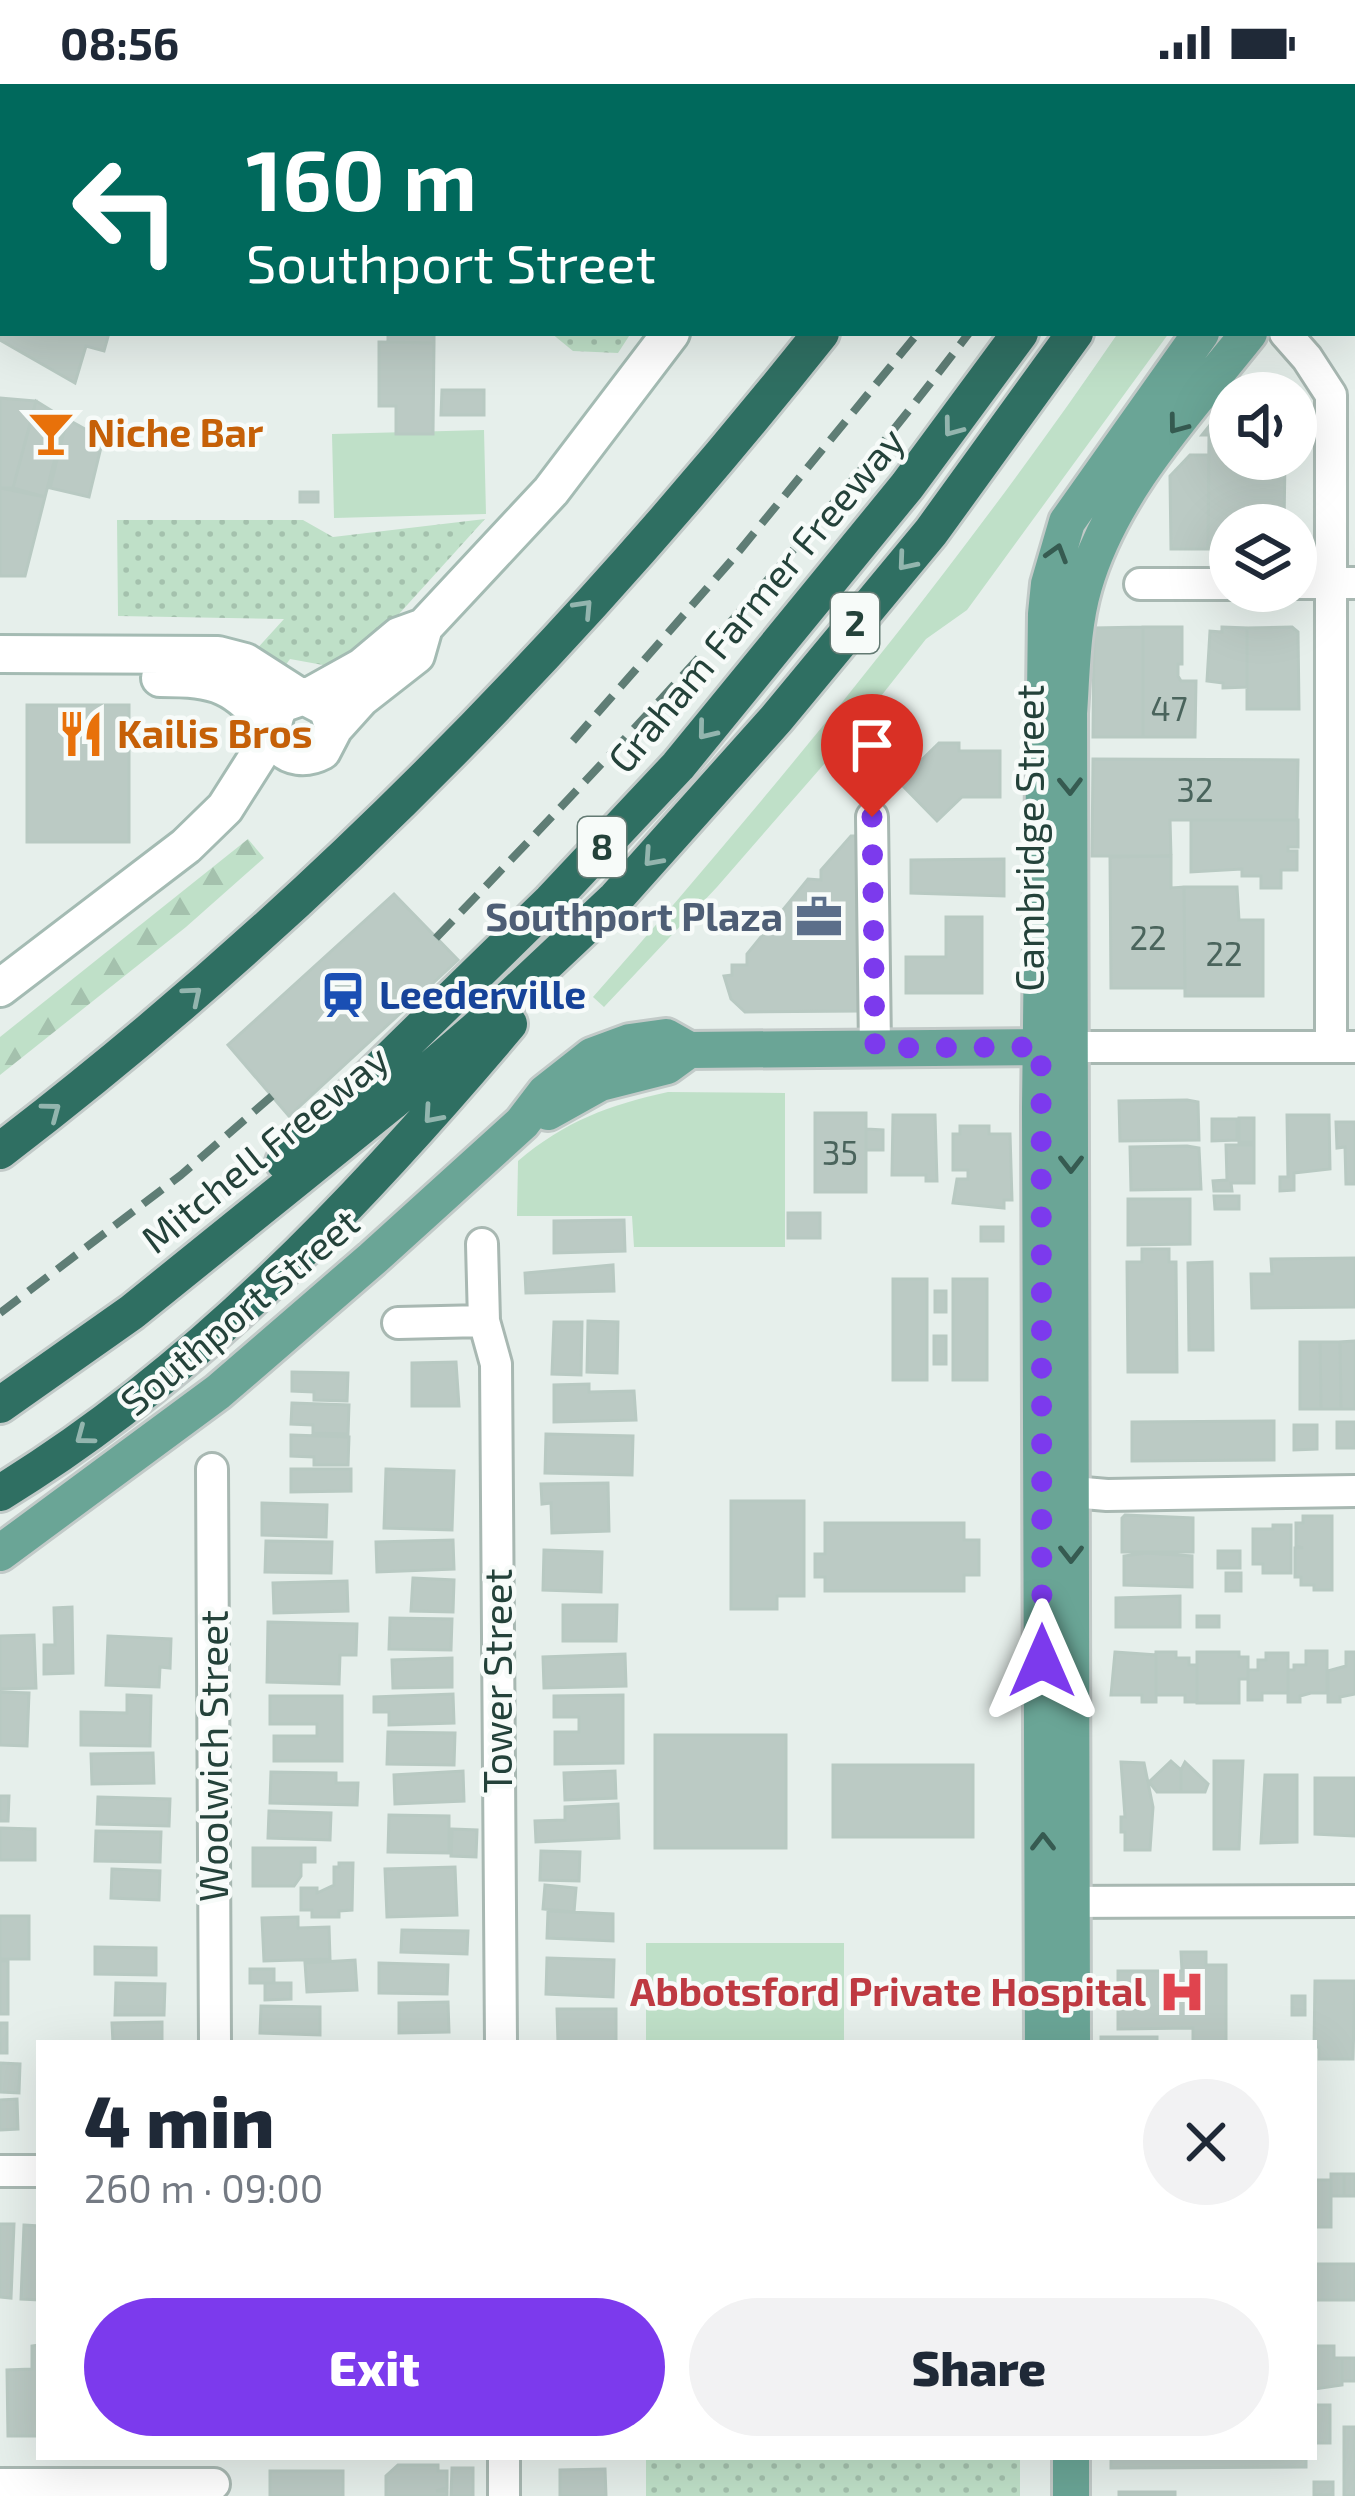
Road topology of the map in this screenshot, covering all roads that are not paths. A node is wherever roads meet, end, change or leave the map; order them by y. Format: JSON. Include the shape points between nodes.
{"nodes":[{"id":1,"x":669,"y":336,"type":"edge"},
{"id":2,"x":819,"y":336,"type":"edge"},
{"id":3,"x":1018,"y":336,"type":"edge"},
{"id":4,"x":1073,"y":336,"type":"edge"},
{"id":5,"x":1200,"y":336,"type":"edge"},
{"id":6,"x":1247,"y":336,"type":"edge"},
{"id":7,"x":1288,"y":336,"type":"edge"},
{"id":8,"x":1140,"y":584,"type":"dead end"},
{"id":9,"x":1209,"y":584,"type":"edge"},
{"id":10,"x":1343,"y":584,"type":"edge"},
{"id":11,"x":424,"y":627,"type":"junction"},
{"id":12,"x":0,"y":654,"type":"edge"},
{"id":13,"x":0,"y":678,"type":"edge"},
{"id":14,"x":304,"y":696,"type":"junction"},
{"id":15,"x":334,"y":728,"type":"junction"},
{"id":16,"x":280,"y":741,"type":"junction"},
{"id":17,"x":872,"y":817,"type":"dead end"},
{"id":18,"x":616,"y":898,"type":"junction"},
{"id":19,"x":0,"y":988,"type":"edge"},
{"id":20,"x":1056,"y":1047,"type":"junction"},
{"id":21,"x":1343,"y":1047,"type":"edge"},
{"id":22,"x":875,"y":1048,"type":"junction"},
{"id":23,"x":0,"y":1151,"type":"edge"},
{"id":24,"x":482,"y":1244,"type":"dead end"},
{"id":25,"x":131,"y":1312,"type":"junction"},
{"id":26,"x":484,"y":1322,"type":"junction"},
{"id":27,"x":398,"y":1323,"type":"dead end"},
{"id":28,"x":0,"y":1405,"type":"edge"},
{"id":29,"x":212,"y":1469,"type":"dead end"},
{"id":30,"x":1056,"y":1490,"type":"junction"},
{"id":31,"x":1355,"y":1491,"type":"edge"},
{"id":32,"x":0,"y":1493,"type":"edge"},
{"id":33,"x":0,"y":1553,"type":"edge"},
{"id":34,"x":1355,"y":1901,"type":"edge"},
{"id":35,"x":1057,"y":1902,"type":"junction"},
{"id":36,"x":215,"y":2040,"type":"edge"},
{"id":37,"x":501,"y":2040,"type":"edge"},
{"id":38,"x":1043,"y":2040,"type":"edge"},
{"id":39,"x":1072,"y":2040,"type":"edge"},
{"id":40,"x":0,"y":2171,"type":"edge"},
{"id":41,"x":36,"y":2171,"type":"edge"},
{"id":42,"x":504,"y":2460,"type":"edge"},
{"id":43,"x":1047,"y":2460,"type":"edge"},
{"id":44,"x":1071,"y":2460,"type":"edge"},
{"id":45,"x":214,"y":2479,"type":"edge"},
{"id":46,"x":0,"y":2485,"type":"edge"},
{"id":47,"x":505,"y":2496,"type":"edge"},
{"id":48,"x":1047,"y":2496,"type":"edge"},
{"id":49,"x":1071,"y":2496,"type":"edge"}],
"edges":[{"from":1,"to":11,"type":"main road","via":[[551,491]]},
{"from":23,"to":2,"type":"highway","one_way":true,"via":[[248,948],[408,796],[655,534]]},
{"from":3,"to":25,"type":"highway","name":"Graham Farmer Freeway","number":"8","one_way":true,"via":[[907,486],[677,766],[551,902]]},
{"from":4,"to":18,"type":"highway","name":"Mitchell Freeway","number":"2","one_way":true,"via":[[932,532]]},
{"from":20,"to":5,"type":"main road","name":"Cambridge Street","one_way":true,"via":[[1042,669],[1048,584],[1067,522]]},
{"from":6,"to":20,"type":"main road","name":"Cambridge Street","one_way":true,"via":[[1118,508],[1084,588],[1075,628]]},
{"from":7,"to":10,"type":"street","via":[[1330,395]]},
{"from":8,"to":9,"type":"street"},
{"from":10,"to":21,"type":"street"},
{"from":11,"to":14,"type":"main road"},
{"from":11,"to":15,"type":"main road","via":[[416,655]]},
{"from":12,"to":14,"type":"main road","via":[[218,655]]},
{"from":13,"to":16,"type":"main road","via":[[217,681],[243,696]]},
{"from":14,"to":15,"type":"main road","via":[[327,708]]},
{"from":14,"to":16,"type":"main road","via":[[275,712]]},
{"from":15,"to":16,"type":"main road","via":[[322,751]]},
{"from":16,"to":19,"type":"main road","via":[[274,779],[225,808]]},
{"from":17,"to":22,"type":"street"},
{"from":18,"to":25,"type":"highway","name":"Mitchell Freeway","number":"2","via":[[392,1102]]},
{"from":18,"to":32,"type":"highway","one_way":true,"via":[[328,1226],[202,1342]]},
{"from":20,"to":21,"type":"street","name":"Southport Street"},
{"from":20,"to":22,"type":"main road","name":"Southport Street"},
{"from":20,"to":30,"type":"main road","name":"Cambridge Street"},
{"from":22,"to":33,"type":"main road","name":"Southport Street","via":[[688,1050],[666,1037],[592,1056],[218,1392]]},
{"from":24,"to":26,"type":"street","name":"Tower Street"},
{"from":25,"to":28,"type":"highway","name":"Mitchell Freeway","number":"2"},
{"from":26,"to":27,"type":"street"},
{"from":26,"to":37,"type":"street","name":"Tower Street","via":[[496,1364]]},
{"from":29,"to":36,"type":"street","name":"Woolwich Street"},
{"from":30,"to":31,"type":"street"},
{"from":30,"to":35,"type":"main road","name":"Cambridge Street"},
{"from":34,"to":35,"type":"street"},
{"from":35,"to":38,"type":"main road","name":"Cambridge Street"},
{"from":35,"to":39,"type":"main road","name":"Cambridge Street"},
{"from":40,"to":41,"type":"street"},
{"from":42,"to":47,"type":"street"},
{"from":43,"to":48,"type":"main road"},
{"from":44,"to":49,"type":"main road"},
{"from":45,"to":46,"type":"street"}]}
